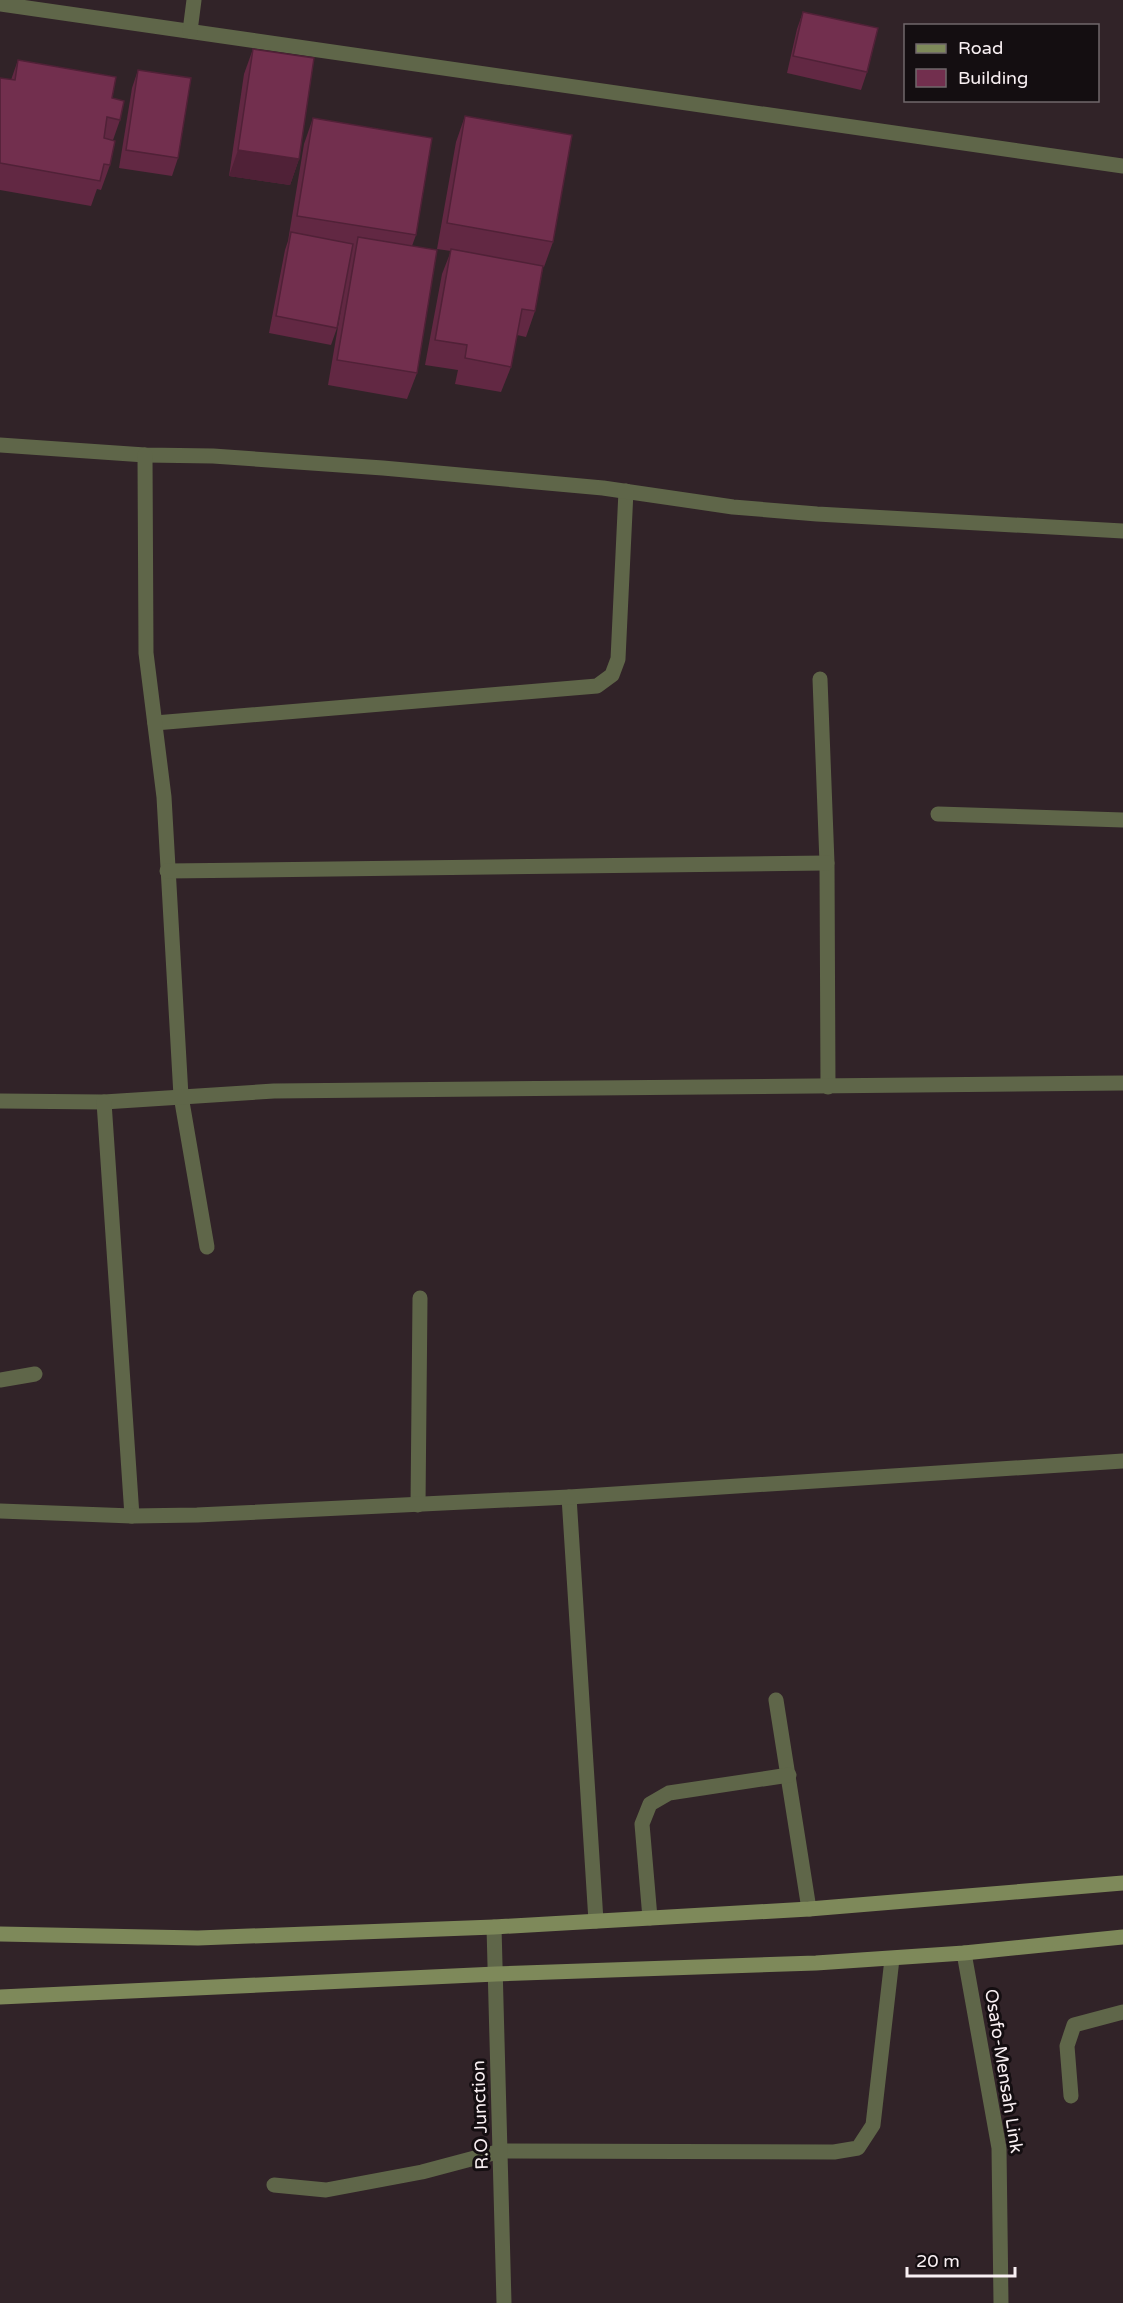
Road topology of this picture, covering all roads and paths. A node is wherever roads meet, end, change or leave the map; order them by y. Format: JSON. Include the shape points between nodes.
{"nodes":[{"id":1,"x":194,"y":0,"type":"edge"},
{"id":2,"x":0,"y":4,"type":"edge"},
{"id":3,"x":190,"y":30,"type":"junction"},
{"id":4,"x":1123,"y":166,"type":"edge"},
{"id":5,"x":0,"y":445,"type":"edge"},
{"id":6,"x":145,"y":455,"type":"junction"},
{"id":7,"x":626,"y":491,"type":"junction"},
{"id":8,"x":1123,"y":531,"type":"edge"},
{"id":9,"x":820,"y":679,"type":"dead end"},
{"id":10,"x":155,"y":723,"type":"junction"},
{"id":11,"x":938,"y":814,"type":"dead end"},
{"id":12,"x":1123,"y":820,"type":"edge"},
{"id":13,"x":827,"y":863,"type":"junction"},
{"id":14,"x":166,"y":872,"type":"junction"},
{"id":15,"x":1123,"y":1083,"type":"edge"},
{"id":16,"x":828,"y":1087,"type":"junction"},
{"id":17,"x":181,"y":1096,"type":"junction"},
{"id":18,"x":0,"y":1101,"type":"edge"},
{"id":19,"x":104,"y":1102,"type":"junction"},
{"id":20,"x":207,"y":1247,"type":"dead end"},
{"id":21,"x":420,"y":1298,"type":"dead end"},
{"id":22,"x":35,"y":1374,"type":"dead end"},
{"id":23,"x":0,"y":1380,"type":"edge"},
{"id":24,"x":1123,"y":1461,"type":"edge"},
{"id":25,"x":569,"y":1497,"type":"junction"},
{"id":26,"x":418,"y":1505,"type":"junction"},
{"id":27,"x":0,"y":1511,"type":"edge"},
{"id":28,"x":132,"y":1516,"type":"junction"},
{"id":29,"x":776,"y":1700,"type":"dead end"},
{"id":30,"x":789,"y":1775,"type":"junction"},
{"id":31,"x":1123,"y":1883,"type":"edge"},
{"id":32,"x":810,"y":1909,"type":"junction"},
{"id":33,"x":650,"y":1918,"type":"junction"},
{"id":34,"x":596,"y":1921,"type":"junction"},
{"id":35,"x":494,"y":1927,"type":"junction"},
{"id":36,"x":0,"y":1934,"type":"edge"},
{"id":37,"x":1123,"y":1937,"type":"edge"},
{"id":38,"x":964,"y":1953,"type":"junction"},
{"id":39,"x":892,"y":1959,"type":"junction"},
{"id":40,"x":496,"y":1974,"type":"junction"},
{"id":41,"x":0,"y":1997,"type":"edge"},
{"id":42,"x":1123,"y":2012,"type":"edge"},
{"id":43,"x":1071,"y":2096,"type":"dead end"},
{"id":44,"x":501,"y":2151,"type":"junction"},
{"id":45,"x":274,"y":2185,"type":"dead end"},
{"id":46,"x":504,"y":2303,"type":"edge"},
{"id":47,"x":1001,"y":2303,"type":"edge"}],
"edges":[{"from":1,"to":3,"type":"street"},
{"from":2,"to":3,"type":"street"},
{"from":3,"to":4,"type":"street"},
{"from":5,"to":6,"type":"street"},
{"from":6,"to":7,"type":"street","via":[[371,467]]},
{"from":6,"to":10,"type":"street","via":[[146,653]]},
{"from":7,"to":8,"type":"street","via":[[733,507],[817,514]]},
{"from":7,"to":10,"type":"street","via":[[618,659],[612,675],[597,686]]},
{"from":9,"to":13,"type":"street"},
{"from":10,"to":14,"type":"street","via":[[164,797]]},
{"from":11,"to":12,"type":"street"},
{"from":13,"to":14,"type":"street"},
{"from":13,"to":16,"type":"street"},
{"from":14,"to":17,"type":"street"},
{"from":15,"to":16,"type":"street"},
{"from":16,"to":17,"type":"street","via":[[274,1091]]},
{"from":17,"to":19,"type":"street"},
{"from":17,"to":20,"type":"street"},
{"from":18,"to":19,"type":"street"},
{"from":19,"to":28,"type":"street"},
{"from":21,"to":26,"type":"street"},
{"from":22,"to":23,"type":"street"},
{"from":24,"to":25,"type":"street"},
{"from":25,"to":26,"type":"street"},
{"from":25,"to":34,"type":"street"},
{"from":26,"to":28,"type":"street"},
{"from":27,"to":28,"type":"street"},
{"from":29,"to":30,"type":"street"},
{"from":30,"to":32,"type":"street"},
{"from":30,"to":33,"type":"street","via":[[669,1793],[650,1804],[642,1824]]},
{"from":31,"to":32,"type":"street"},
{"from":32,"to":33,"type":"street"},
{"from":33,"to":34,"type":"street"},
{"from":34,"to":35,"type":"street"},
{"from":35,"to":36,"type":"street","via":[[198,1938]]},
{"from":35,"to":40,"type":"street","name":"R.O Junction"},
{"from":37,"to":38,"type":"street"},
{"from":38,"to":39,"type":"street"},
{"from":38,"to":47,"type":"street","name":"Osafo-Mensah Link","via":[[999,2148]]},
{"from":39,"to":40,"type":"street"},
{"from":39,"to":44,"type":"street","via":[[873,2125],[858,2148],[834,2152]]},
{"from":40,"to":41,"type":"street"},
{"from":40,"to":44,"type":"street","name":"R.O Junction"},
{"from":42,"to":43,"type":"street","via":[[1074,2025],[1067,2046]]},
{"from":44,"to":45,"type":"street","via":[[422,2172],[326,2190]]},
{"from":44,"to":46,"type":"street","name":"R.O Junction"}]}
